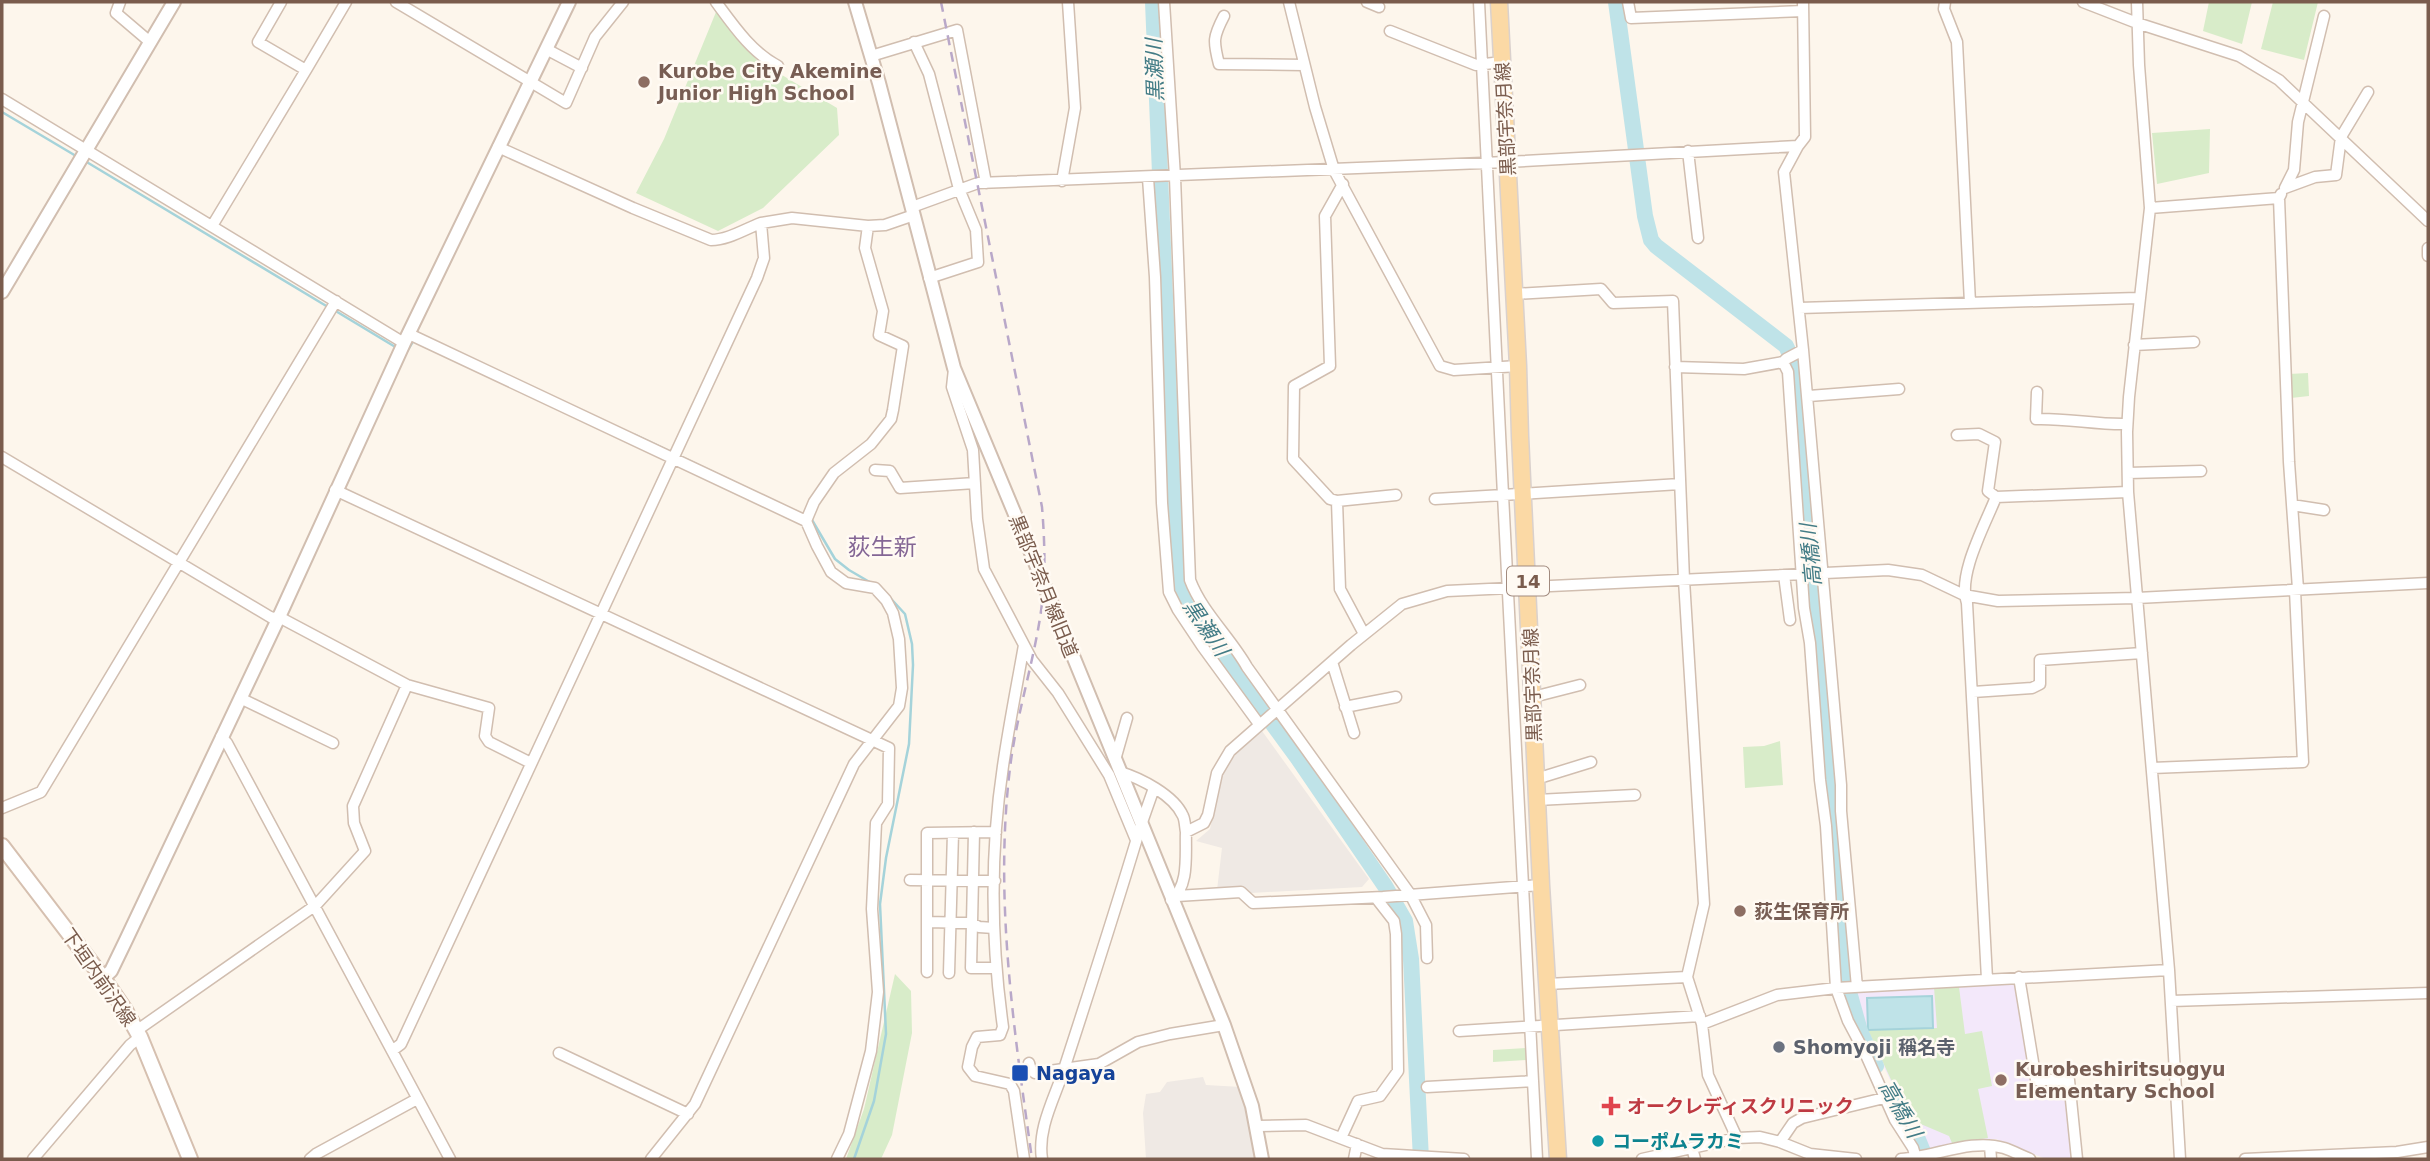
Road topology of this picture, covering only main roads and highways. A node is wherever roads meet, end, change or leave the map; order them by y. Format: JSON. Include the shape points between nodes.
{"nodes":[{"id":1,"x":1499,"y":2,"type":"edge"},
{"id":2,"x":4,"y":855,"type":"edge"},
{"id":3,"x":190,"y":1159,"type":"edge"},
{"id":4,"x":1558,"y":1159,"type":"edge"}],
"edges":[{"from":1,"to":4,"type":"main road","name":"黒部宇奈月線","number":"14"},
{"from":2,"to":3,"type":"main road","name":"下垣内前沢線","via":[[103,978],[138,1034]]}]}
